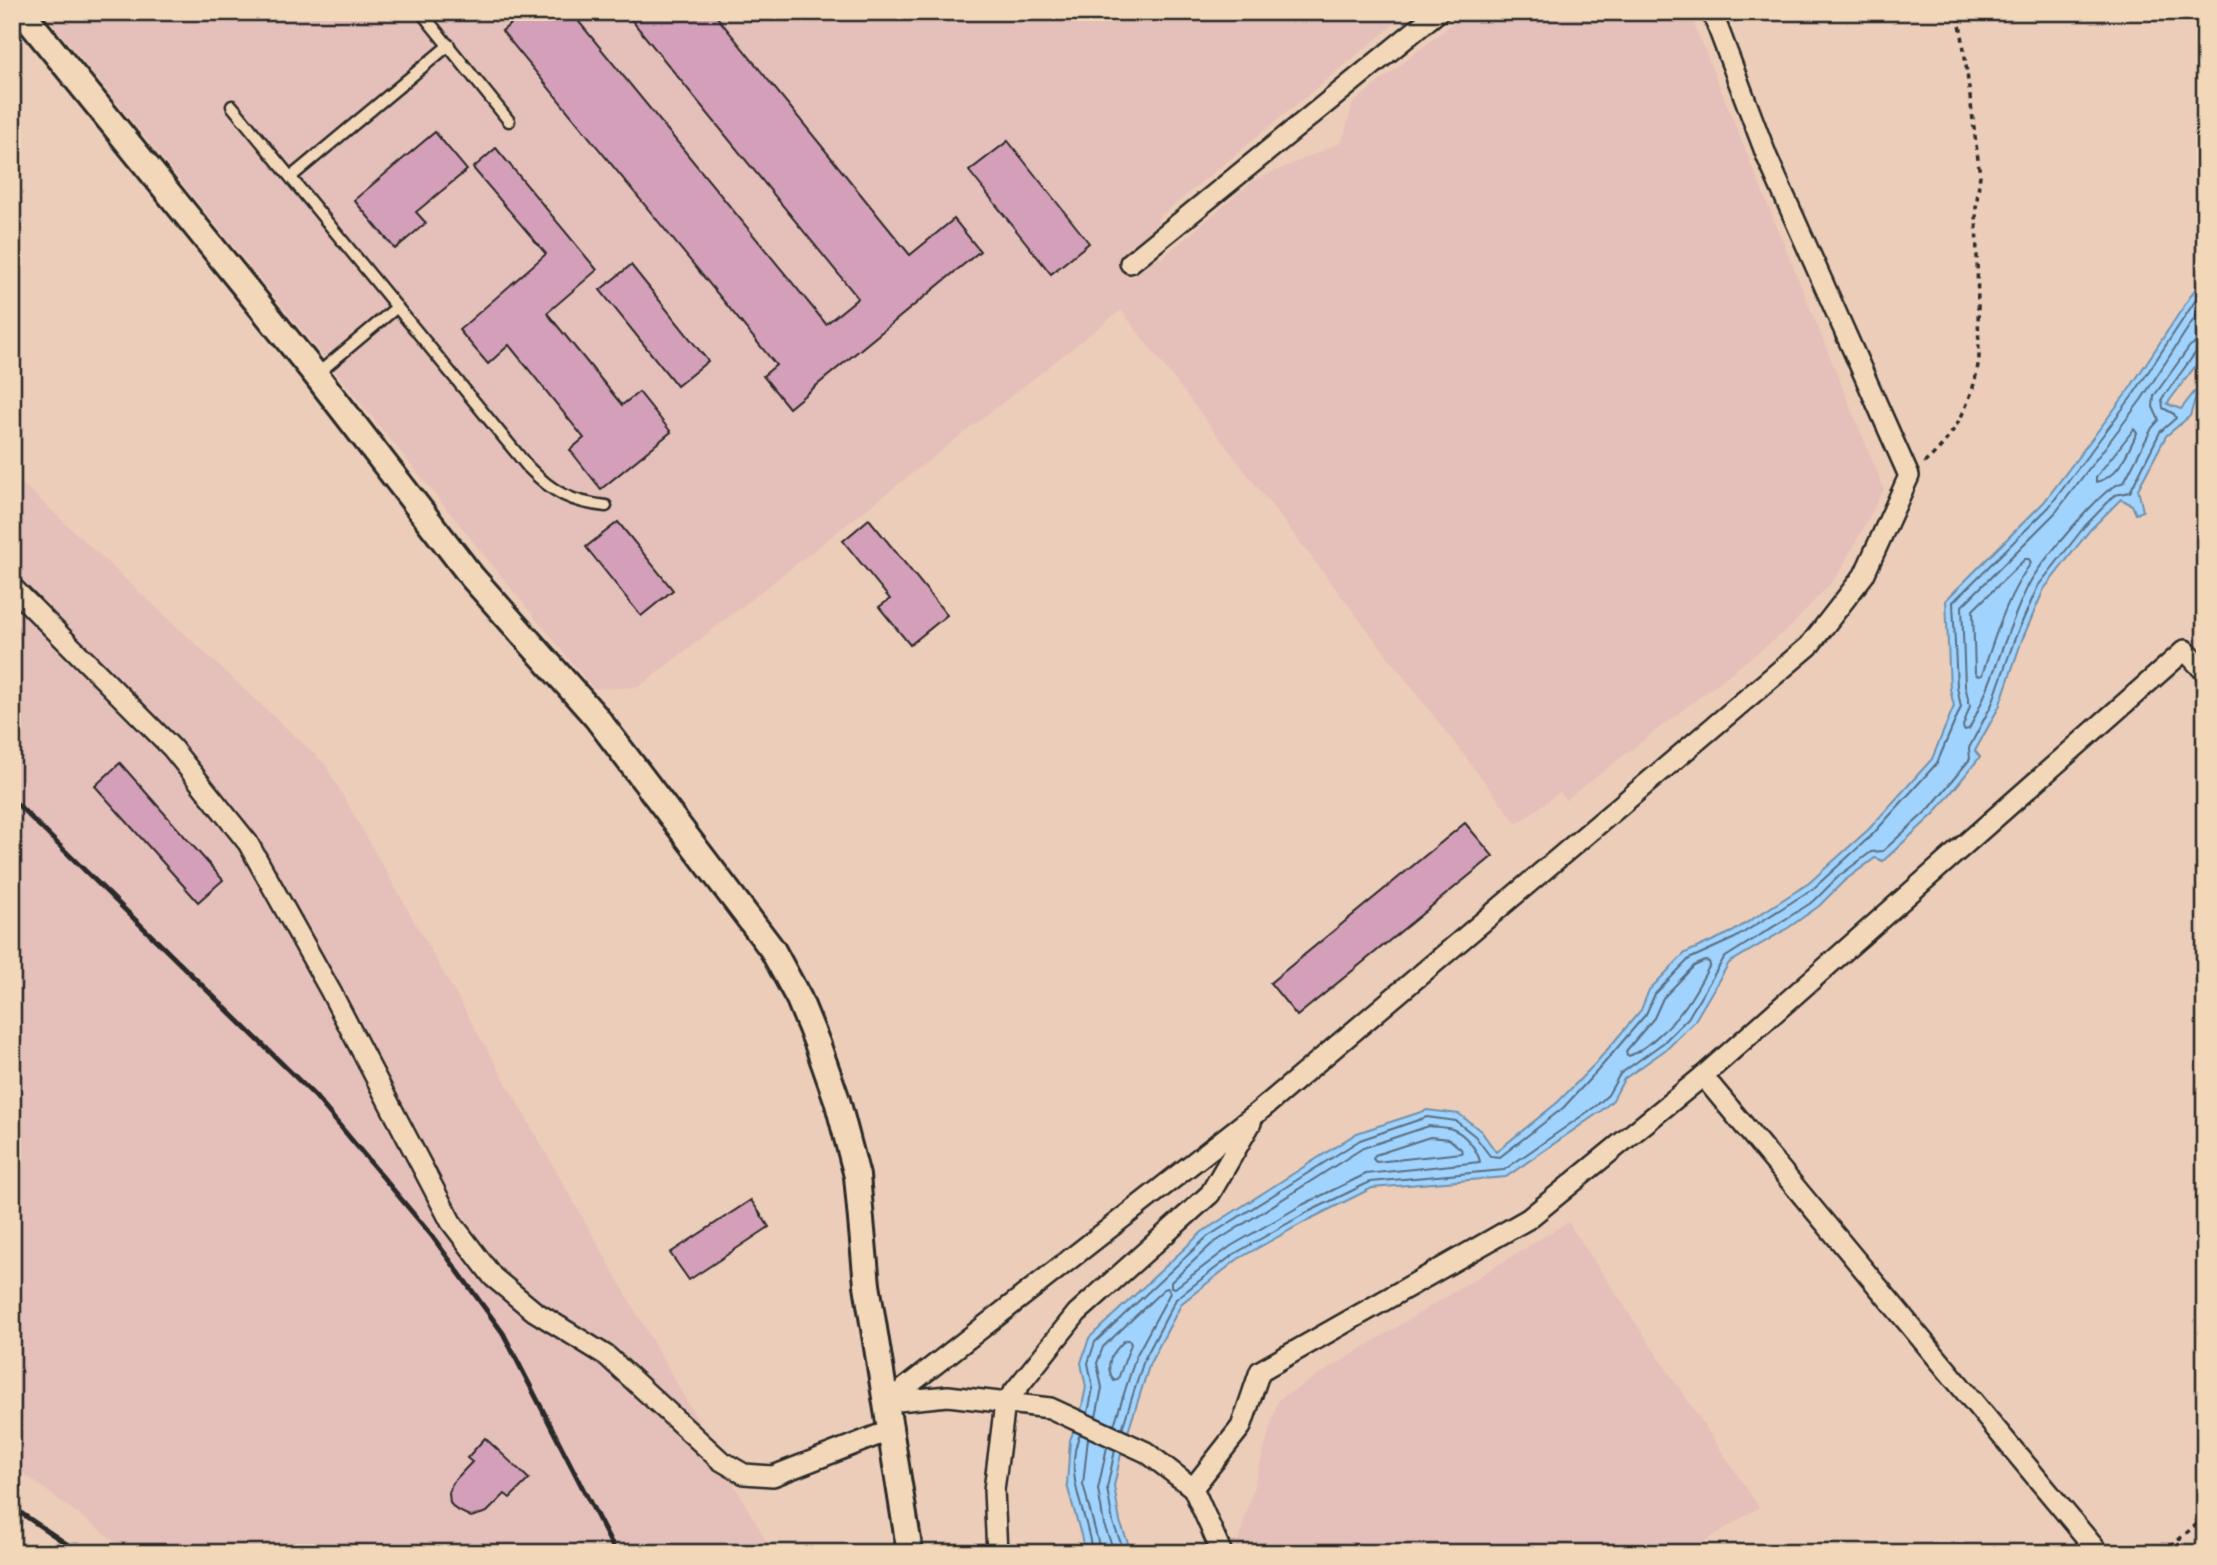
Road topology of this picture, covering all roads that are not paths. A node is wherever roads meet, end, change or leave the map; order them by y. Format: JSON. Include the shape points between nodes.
{"nodes":[{"id":1,"x":22,"y":12,"type":"edge"},
{"id":2,"x":421,"y":12,"type":"edge"},
{"id":3,"x":1438,"y":12,"type":"edge"},
{"id":4,"x":1712,"y":12,"type":"edge"},
{"id":5,"x":449,"y":45,"type":"junction"},
{"id":6,"x":232,"y":106,"type":"dead end"},
{"id":7,"x":509,"y":121,"type":"dead end"},
{"id":8,"x":292,"y":176,"type":"junction"},
{"id":9,"x":1130,"y":263,"type":"dead end"},
{"id":10,"x":397,"y":307,"type":"junction"},
{"id":11,"x":316,"y":375,"type":"junction"},
{"id":12,"x":606,"y":506,"type":"dead end"},
{"id":13,"x":12,"y":587,"type":"edge"},
{"id":14,"x":2205,"y":672,"type":"edge"},
{"id":15,"x":1703,"y":1076,"type":"junction"},
{"id":16,"x":1257,"y":1113,"type":"junction"},
{"id":17,"x":887,"y":1402,"type":"junction"},
{"id":18,"x":1005,"y":1403,"type":"junction"},
{"id":19,"x":891,"y":1430,"type":"junction"},
{"id":20,"x":1193,"y":1488,"type":"junction"},
{"id":21,"x":909,"y":1553,"type":"edge"},
{"id":22,"x":997,"y":1553,"type":"edge"},
{"id":23,"x":1222,"y":1553,"type":"edge"},
{"id":24,"x":2099,"y":1553,"type":"edge"}],
"edges":[{"from":1,"to":11,"type":"street"},
{"from":2,"to":5,"type":"lane"},
{"from":3,"to":9,"type":"street"},
{"from":4,"to":16,"type":"street","via":[[1767,157],[1909,476],[1864,575],[1809,646]]},
{"from":5,"to":7,"type":"lane"},
{"from":5,"to":8,"type":"lane"},
{"from":6,"to":8,"type":"lane"},
{"from":8,"to":10,"type":"lane"},
{"from":10,"to":11,"type":"lane"},
{"from":10,"to":12,"type":"lane","via":[[544,484],[583,504]]},
{"from":11,"to":17,"type":"street","via":[[472,577],[596,717],[772,949],[817,1043],[854,1163],[867,1285]]},
{"from":13,"to":19,"type":"street","via":[[172,748],[248,843],[451,1222],[493,1277],[534,1311],[607,1356],[720,1460],[744,1474],[773,1476]]},
{"from":14,"to":15,"type":"street","via":[[2185,650]]},
{"from":15,"to":20,"type":"street","via":[[1528,1219],[1260,1371],[1241,1427]]},
{"from":15,"to":24,"type":"street"},
{"from":16,"to":17,"type":"street"},
{"from":16,"to":18,"type":"street","via":[[1210,1194],[1077,1313]]},
{"from":17,"to":18,"type":"street","via":[[948,1396]]},
{"from":17,"to":19,"type":"street"},
{"from":18,"to":20,"type":"street","via":[[1050,1408],[1146,1452]]},
{"from":18,"to":22,"type":"street","via":[[994,1490]]},
{"from":19,"to":21,"type":"street"},
{"from":20,"to":23,"type":"street"}]}
